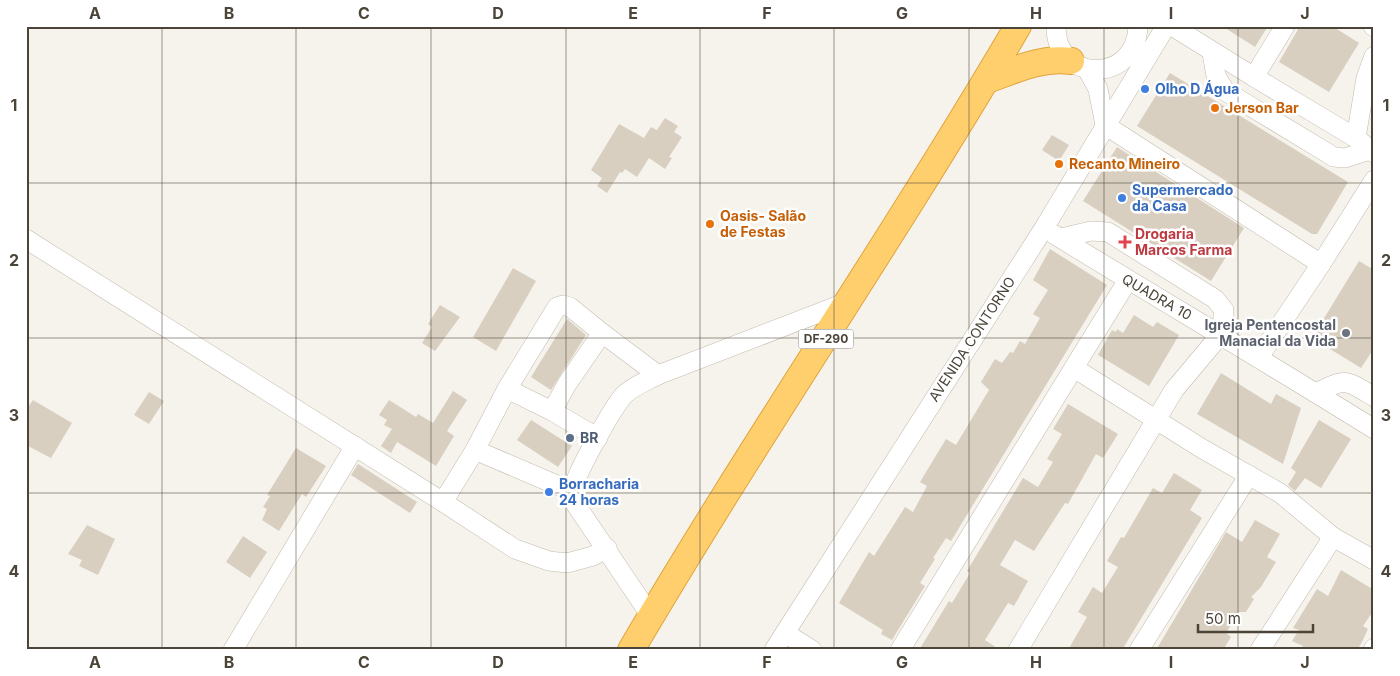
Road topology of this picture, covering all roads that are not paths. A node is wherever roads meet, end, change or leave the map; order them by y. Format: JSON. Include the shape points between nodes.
{"nodes":[{"id":1,"x":1018,"y":26,"type":"edge"},
{"id":2,"x":1056,"y":26,"type":"edge"},
{"id":3,"x":1138,"y":26,"type":"edge"},
{"id":4,"x":1166,"y":26,"type":"edge"},
{"id":5,"x":1172,"y":26,"type":"edge"},
{"id":6,"x":1285,"y":26,"type":"edge"},
{"id":7,"x":1212,"y":53,"type":"junction"},
{"id":8,"x":1138,"y":56,"type":"junction"},
{"id":9,"x":1374,"y":56,"type":"edge"},
{"id":10,"x":1079,"y":65,"type":"junction"},
{"id":11,"x":1254,"y":76,"type":"junction"},
{"id":12,"x":987,"y":80,"type":"junction"},
{"id":13,"x":1374,"y":87,"type":"edge"},
{"id":14,"x":1360,"y":107,"type":"junction"},
{"id":15,"x":1105,"y":124,"type":"junction"},
{"id":16,"x":1366,"y":147,"type":"edge"},
{"id":17,"x":1374,"y":180,"type":"edge"},
{"id":18,"x":1044,"y":228,"type":"junction"},
{"id":19,"x":1061,"y":238,"type":"junction"},
{"id":20,"x":26,"y":240,"type":"edge"},
{"id":21,"x":1321,"y":264,"type":"junction"},
{"id":22,"x":1128,"y":280,"type":"junction"},
{"id":23,"x":850,"y":301,"type":"junction"},
{"id":24,"x":602,"y":333,"type":"junction"},
{"id":25,"x":1221,"y":334,"type":"junction"},
{"id":26,"x":1259,"y":357,"type":"junction"},
{"id":27,"x":1074,"y":368,"type":"junction"},
{"id":28,"x":658,"y":375,"type":"junction"},
{"id":29,"x":507,"y":389,"type":"junction"},
{"id":30,"x":1316,"y":392,"type":"junction"},
{"id":31,"x":1374,"y":397,"type":"edge"},
{"id":32,"x":552,"y":411,"type":"junction"},
{"id":33,"x":1157,"y":420,"type":"junction"},
{"id":34,"x":1374,"y":429,"type":"edge"},
{"id":35,"x":598,"y":438,"type":"junction"},
{"id":36,"x":355,"y":446,"type":"junction"},
{"id":37,"x":475,"y":450,"type":"junction"},
{"id":38,"x":1249,"y":475,"type":"junction"},
{"id":39,"x":573,"y":492,"type":"junction"},
{"id":40,"x":443,"y":502,"type":"junction"},
{"id":41,"x":1333,"y":537,"type":"junction"},
{"id":42,"x":607,"y":548,"type":"junction"},
{"id":43,"x":1374,"y":560,"type":"edge"},
{"id":44,"x":651,"y":616,"type":"junction"},
{"id":45,"x":784,"y":633,"type":"junction"},
{"id":46,"x":232,"y":650,"type":"edge"},
{"id":47,"x":631,"y":650,"type":"edge"},
{"id":48,"x":774,"y":650,"type":"edge"},
{"id":49,"x":812,"y":650,"type":"edge"},
{"id":50,"x":900,"y":650,"type":"edge"},
{"id":51,"x":1018,"y":650,"type":"edge"},
{"id":52,"x":1139,"y":650,"type":"edge"},
{"id":53,"x":1260,"y":650,"type":"edge"}],
"edges":[{"from":1,"to":12,"type":"highway","number":"DF-290"},
{"from":2,"to":10,"type":"street","via":[[1060,48]]},
{"from":3,"to":8,"type":"street"},
{"from":4,"to":8,"type":"street","name":"AVENIDA CONTORNO"},
{"from":5,"to":7,"type":"street"},
{"from":6,"to":11,"type":"street"},
{"from":7,"to":11,"type":"street"},
{"from":7,"to":16,"type":"street","via":[[1216,76],[1225,91],[1334,157],[1345,158]]},
{"from":8,"to":10,"type":"street","via":[[1104,70]]},
{"from":8,"to":15,"type":"street","name":"AVENIDA CONTORNO"},
{"from":9,"to":14,"type":"street"},
{"from":10,"to":12,"type":"highway","via":[[1056,59],[1038,61]]},
{"from":10,"to":15,"type":"street","via":[[1098,89]]},
{"from":11,"to":16,"type":"street"},
{"from":12,"to":23,"type":"highway","number":"DF-290"},
{"from":13,"to":14,"type":"street"},
{"from":14,"to":16,"type":"street"},
{"from":15,"to":18,"type":"street","name":"AVENIDA CONTORNO"},
{"from":15,"to":21,"type":"street"},
{"from":17,"to":21,"type":"street"},
{"from":18,"to":19,"type":"street","name":"QUADRA 10"},
{"from":18,"to":45,"type":"street","name":"AVENIDA CONTORNO"},
{"from":19,"to":22,"type":"street","name":"QUADRA 10"},
{"from":19,"to":25,"type":"street","via":[[1091,231],[1108,232],[1221,304],[1224,310]]},
{"from":20,"to":36,"type":"street"},
{"from":21,"to":26,"type":"street"},
{"from":22,"to":25,"type":"street","name":"QUADRA 10"},
{"from":22,"to":27,"type":"street"},
{"from":23,"to":28,"type":"street"},
{"from":23,"to":44,"type":"highway","number":"DF-290"},
{"from":24,"to":28,"type":"street"},
{"from":24,"to":29,"type":"street","via":[[570,308],[563,305],[557,308]]},
{"from":24,"to":32,"type":"street"},
{"from":25,"to":26,"type":"street","name":"QUADRA 10"},
{"from":25,"to":33,"type":"street","via":[[1174,390]]},
{"from":26,"to":30,"type":"street","name":"QUADRA 10"},
{"from":27,"to":33,"type":"street"},
{"from":27,"to":50,"type":"street"},
{"from":28,"to":35,"type":"street","via":[[624,395]]},
{"from":29,"to":32,"type":"street"},
{"from":29,"to":37,"type":"street"},
{"from":30,"to":31,"type":"street","via":[[1338,382],[1350,382]]},
{"from":30,"to":34,"type":"street","name":"QUADRA 10"},
{"from":32,"to":35,"type":"street"},
{"from":33,"to":38,"type":"street"},
{"from":33,"to":51,"type":"street"},
{"from":35,"to":39,"type":"street"},
{"from":36,"to":40,"type":"street"},
{"from":36,"to":46,"type":"street"},
{"from":37,"to":39,"type":"street"},
{"from":37,"to":40,"type":"street"},
{"from":38,"to":41,"type":"street","via":[[1280,493]]},
{"from":38,"to":52,"type":"street"},
{"from":39,"to":42,"type":"street","via":[[576,505]]},
{"from":40,"to":42,"type":"street","via":[[516,550],[537,558],[567,563],[593,556]]},
{"from":41,"to":43,"type":"street"},
{"from":41,"to":53,"type":"street"},
{"from":42,"to":44,"type":"street"},
{"from":44,"to":47,"type":"highway","number":"DF-290"},
{"from":45,"to":48,"type":"street","name":"AVENIDA CONTORNO"},
{"from":45,"to":49,"type":"street"}]}
